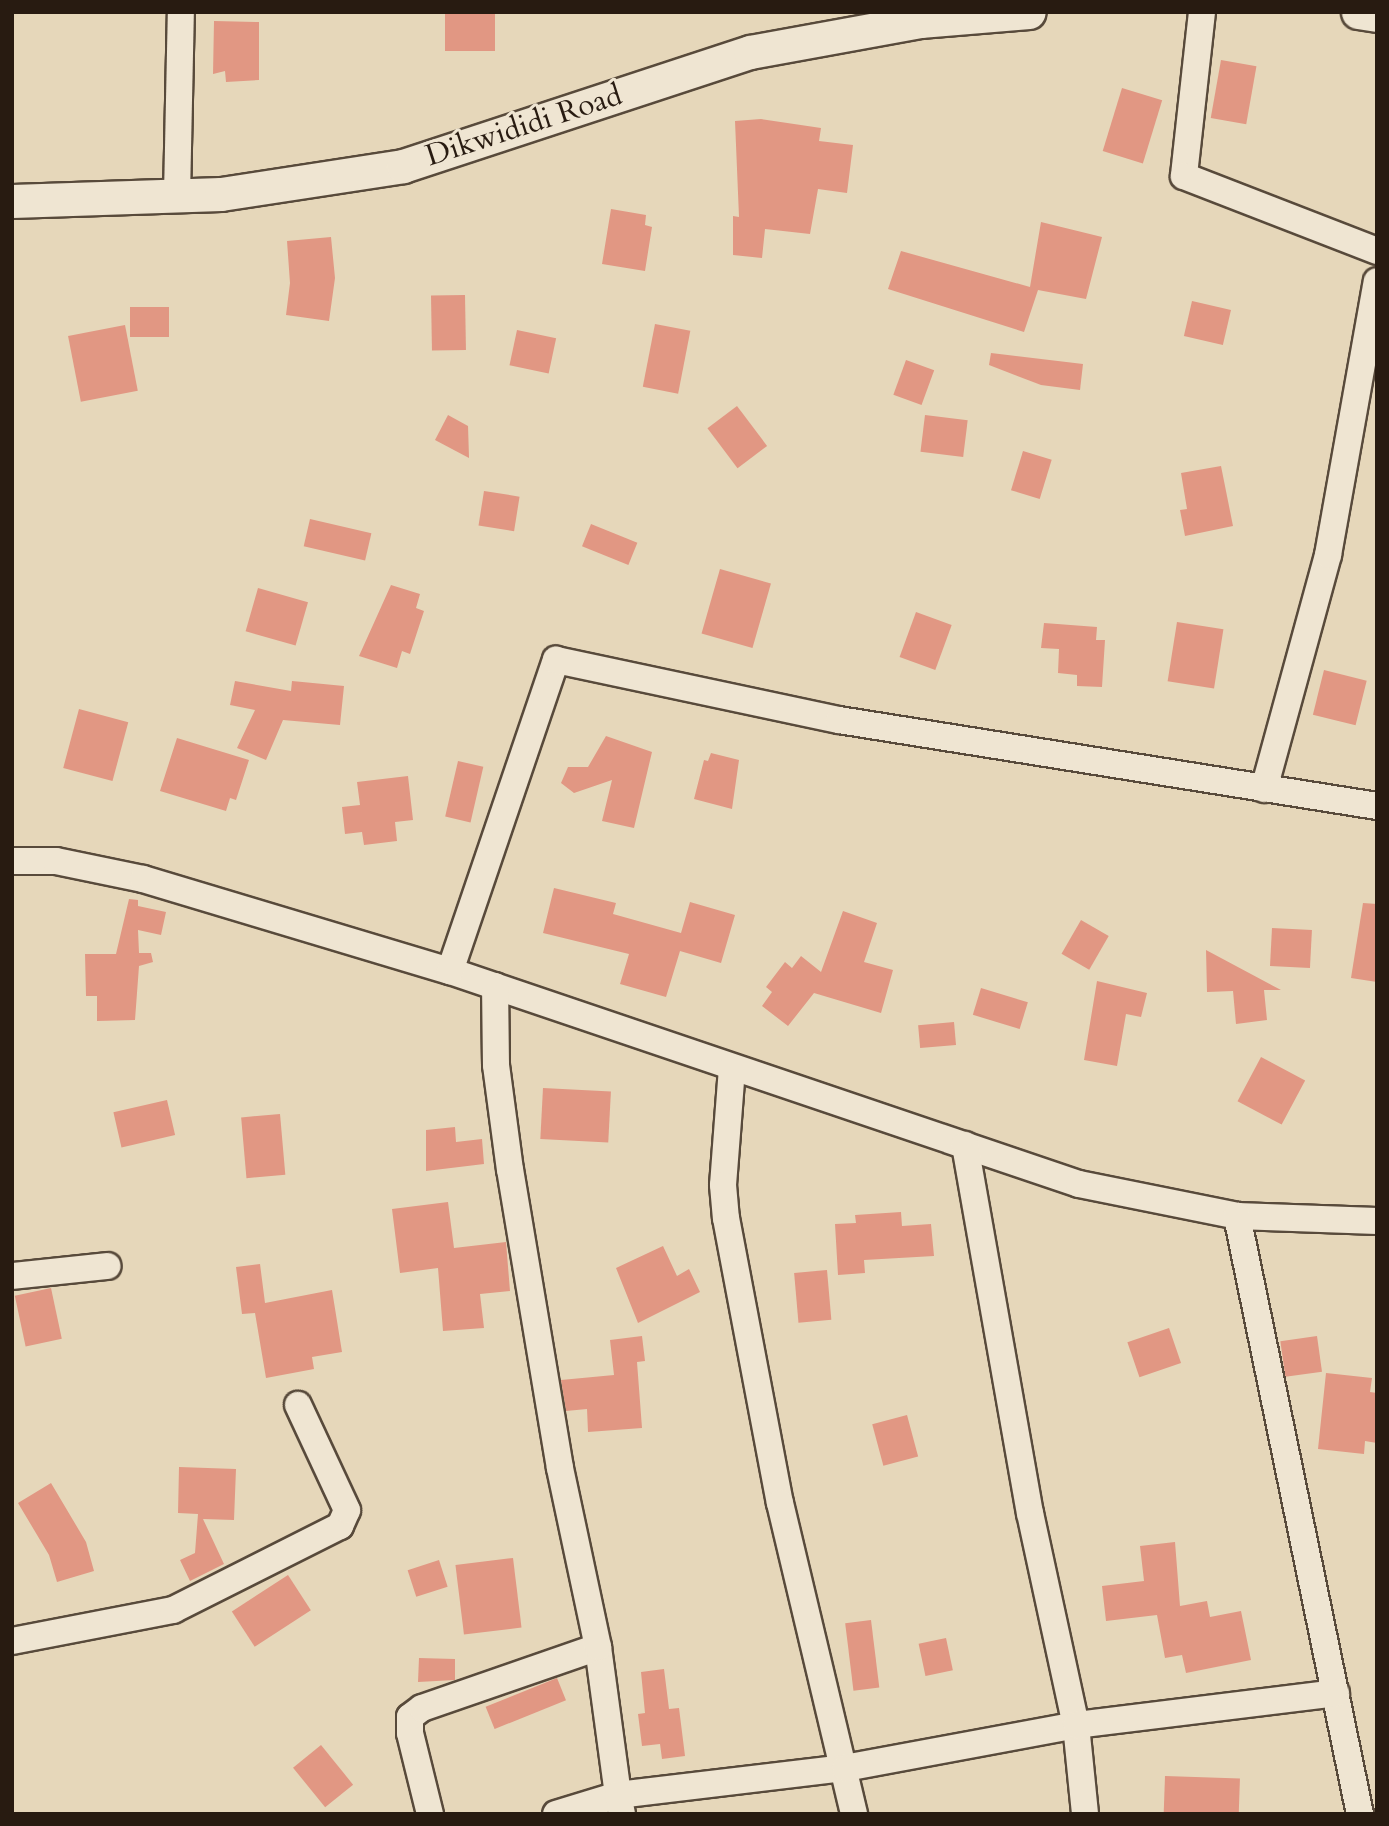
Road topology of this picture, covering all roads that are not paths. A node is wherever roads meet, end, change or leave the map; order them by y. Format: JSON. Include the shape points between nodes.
{"nodes":[{"id":1,"x":181,"y":12,"type":"edge"},
{"id":2,"x":1029,"y":12,"type":"edge"},
{"id":3,"x":1202,"y":12,"type":"edge"},
{"id":4,"x":1358,"y":12,"type":"edge"},
{"id":5,"x":1377,"y":15,"type":"edge"},
{"id":6,"x":919,"y":16,"type":"edge"},
{"id":7,"x":177,"y":197,"type":"junction"},
{"id":8,"x":12,"y":201,"type":"edge"},
{"id":9,"x":1377,"y":251,"type":"edge"},
{"id":10,"x":1377,"y":281,"type":"edge"},
{"id":11,"x":1264,"y":789,"type":"junction"},
{"id":12,"x":1377,"y":806,"type":"edge"},
{"id":13,"x":12,"y":861,"type":"edge"},
{"id":14,"x":450,"y":971,"type":"junction"},
{"id":15,"x":495,"y":986,"type":"junction"},
{"id":16,"x":732,"y":1068,"type":"junction"},
{"id":17,"x":965,"y":1145,"type":"junction"},
{"id":18,"x":1237,"y":1216,"type":"junction"},
{"id":19,"x":1377,"y":1220,"type":"edge"},
{"id":20,"x":107,"y":1266,"type":"dead end"},
{"id":21,"x":12,"y":1276,"type":"edge"},
{"id":22,"x":298,"y":1405,"type":"dead end"},
{"id":23,"x":12,"y":1641,"type":"edge"},
{"id":24,"x":598,"y":1647,"type":"junction"},
{"id":25,"x":1336,"y":1693,"type":"junction"},
{"id":26,"x":1076,"y":1725,"type":"junction"},
{"id":27,"x":845,"y":1768,"type":"junction"},
{"id":28,"x":620,"y":1804,"type":"edge"},
{"id":29,"x":430,"y":1814,"type":"edge"},
{"id":30,"x":556,"y":1814,"type":"edge"},
{"id":31,"x":853,"y":1814,"type":"edge"},
{"id":32,"x":1085,"y":1814,"type":"edge"},
{"id":33,"x":1360,"y":1814,"type":"edge"}],
"edges":[{"from":1,"to":7,"type":"street"},
{"from":2,"to":6,"type":"street","name":"Dikwididi Road"},
{"from":3,"to":9,"type":"street","via":[[1184,176]]},
{"from":4,"to":5,"type":"street"},
{"from":6,"to":7,"type":"street","name":"Dikwididi Road","via":[[750,52],[403,166]]},
{"from":7,"to":8,"type":"street","name":"Dikwididi Road"},
{"from":10,"to":11,"type":"street","via":[[1316,608]]},
{"from":11,"to":12,"type":"street"},
{"from":11,"to":14,"type":"street","via":[[839,720],[556,660]]},
{"from":13,"to":14,"type":"street","via":[[56,861],[143,879]]},
{"from":14,"to":15,"type":"street"},
{"from":15,"to":16,"type":"street"},
{"from":15,"to":24,"type":"street","via":[[496,1065],[510,1170],[560,1468]]},
{"from":16,"to":17,"type":"street"},
{"from":16,"to":27,"type":"street","via":[[723,1185],[726,1218],[780,1503]]},
{"from":17,"to":18,"type":"street","via":[[1079,1184]]},
{"from":17,"to":26,"type":"street","via":[[1030,1513]]},
{"from":18,"to":19,"type":"street"},
{"from":18,"to":25,"type":"street"},
{"from":20,"to":21,"type":"street"},
{"from":22,"to":23,"type":"street","via":[[347,1510],[340,1526],[173,1610]]},
{"from":24,"to":28,"type":"street"},
{"from":24,"to":29,"type":"street","via":[[422,1708],[410,1717]]},
{"from":25,"to":26,"type":"street"},
{"from":25,"to":33,"type":"street"},
{"from":26,"to":27,"type":"street"},
{"from":26,"to":32,"type":"street"},
{"from":27,"to":28,"type":"street"},
{"from":27,"to":31,"type":"street"},
{"from":28,"to":30,"type":"street"}]}
